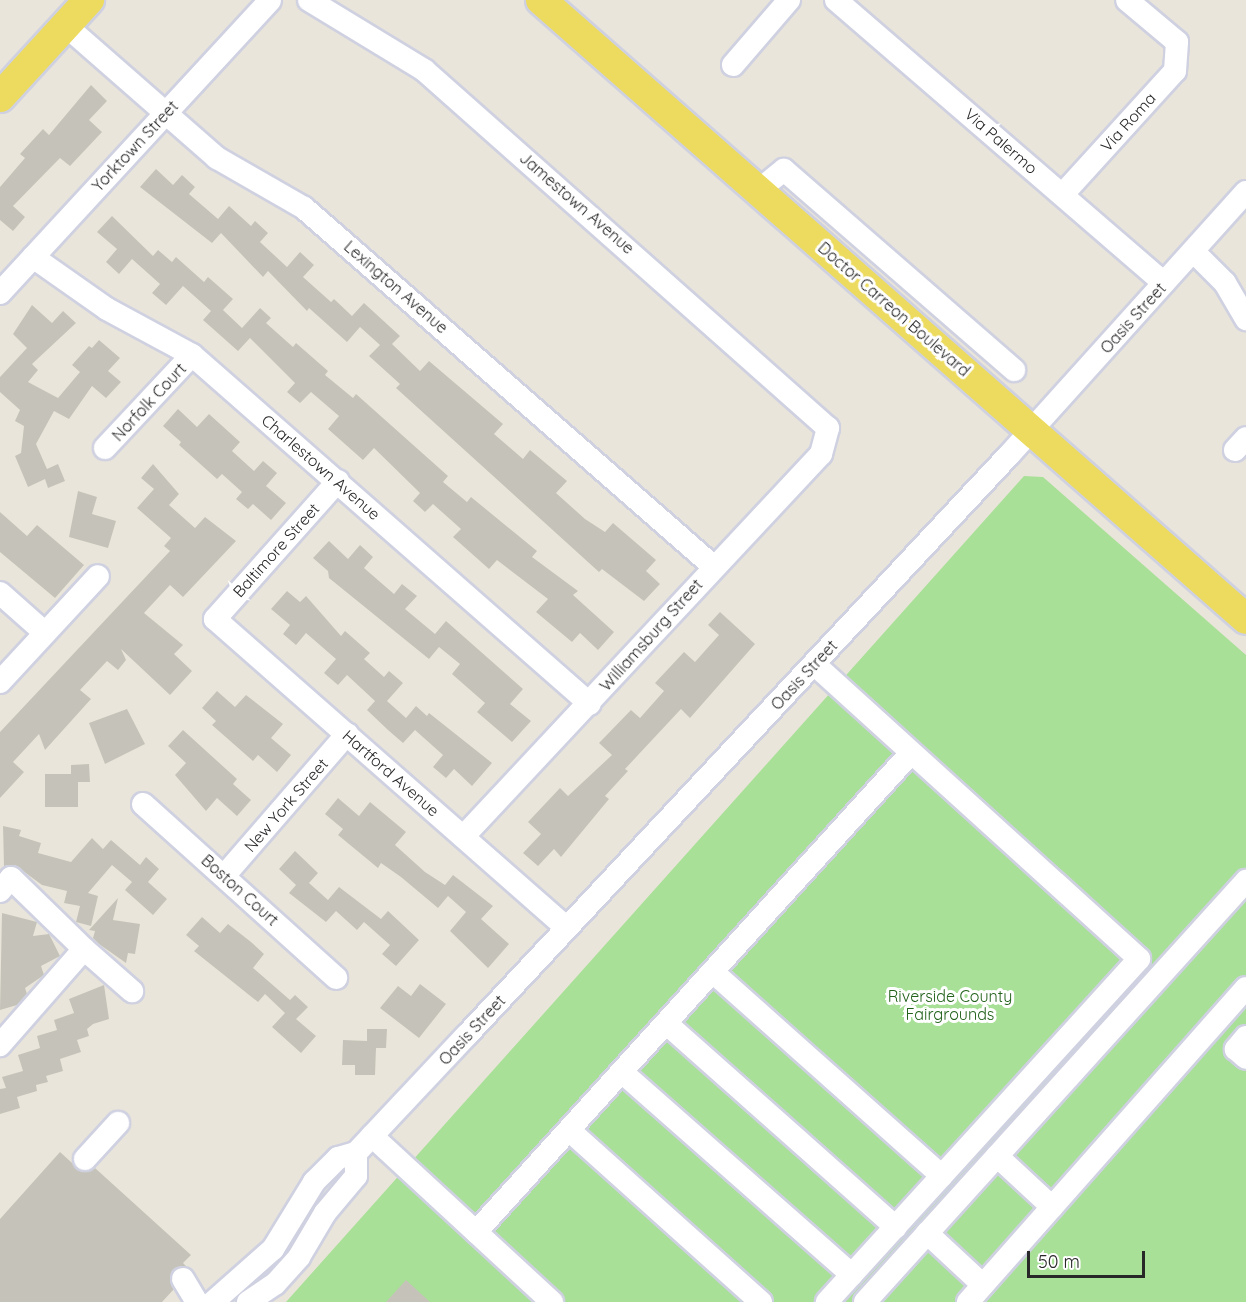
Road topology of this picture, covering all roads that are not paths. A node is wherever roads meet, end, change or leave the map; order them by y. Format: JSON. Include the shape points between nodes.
{"nodes":[{"id":1,"x":89,"y":0,"type":"edge"},
{"id":2,"x":270,"y":0,"type":"edge"},
{"id":3,"x":309,"y":0,"type":"edge"},
{"id":4,"x":541,"y":0,"type":"edge"},
{"id":5,"x":789,"y":0,"type":"edge"},
{"id":6,"x":836,"y":0,"type":"edge"},
{"id":7,"x":1127,"y":0,"type":"edge"},
{"id":8,"x":65,"y":25,"type":"junction"},
{"id":9,"x":733,"y":65,"type":"dead end"},
{"id":10,"x":0,"y":96,"type":"edge"},
{"id":11,"x":163,"y":115,"type":"junction"},
{"id":12,"x":759,"y":190,"type":"junction"},
{"id":13,"x":1246,"y":192,"type":"edge"},
{"id":14,"x":1063,"y":194,"type":"junction"},
{"id":15,"x":1192,"y":251,"type":"junction"},
{"id":16,"x":33,"y":257,"type":"junction"},
{"id":17,"x":1164,"y":283,"type":"junction"},
{"id":18,"x":0,"y":292,"type":"edge"},
{"id":19,"x":1246,"y":319,"type":"edge"},
{"id":20,"x":192,"y":355,"type":"junction"},
{"id":21,"x":1014,"y":370,"type":"dead end"},
{"id":22,"x":828,"y":428,"type":"joint"},
{"id":23,"x":1031,"y":430,"type":"junction"},
{"id":24,"x":105,"y":448,"type":"dead end"},
{"id":25,"x":338,"y":481,"type":"junction"},
{"id":26,"x":713,"y":566,"type":"junction"},
{"id":27,"x":98,"y":576,"type":"dead end"},
{"id":28,"x":0,"y":593,"type":"edge"},
{"id":29,"x":215,"y":619,"type":"joint"},
{"id":30,"x":1246,"y":619,"type":"edge"},
{"id":31,"x":45,"y":633,"type":"junction"},
{"id":32,"x":814,"y":664,"type":"junction"},
{"id":33,"x":0,"y":682,"type":"edge"},
{"id":34,"x":590,"y":704,"type":"junction"},
{"id":35,"x":347,"y":734,"type":"junction"},
{"id":36,"x":911,"y":753,"type":"junction"},
{"id":37,"x":143,"y":804,"type":"dead end"},
{"id":38,"x":463,"y":837,"type":"junction"},
{"id":39,"x":224,"y":876,"type":"junction"},
{"id":40,"x":1246,"y":882,"type":"edge"},
{"id":41,"x":0,"y":891,"type":"edge"},
{"id":42,"x":567,"y":928,"type":"junction"},
{"id":43,"x":84,"y":950,"type":"junction"},
{"id":44,"x":714,"y":973,"type":"junction"},
{"id":45,"x":336,"y":978,"type":"dead end"},
{"id":46,"x":1246,"y":988,"type":"edge"},
{"id":47,"x":132,"y":991,"type":"dead end"},
{"id":48,"x":667,"y":1024,"type":"junction"},
{"id":49,"x":1246,"y":1037,"type":"edge"},
{"id":50,"x":0,"y":1046,"type":"edge"},
{"id":51,"x":1246,"y":1058,"type":"edge"},
{"id":52,"x":623,"y":1073,"type":"junction"},
{"id":53,"x":118,"y":1123,"type":"dead end"},
{"id":54,"x":569,"y":1130,"type":"junction"},
{"id":55,"x":372,"y":1136,"type":"junction"},
{"id":56,"x":356,"y":1153,"type":"junction"},
{"id":57,"x":997,"y":1156,"type":"junction"},
{"id":58,"x":85,"y":1159,"type":"dead end"},
{"id":59,"x":942,"y":1176,"type":"junction"},
{"id":60,"x":1052,"y":1207,"type":"junction"},
{"id":61,"x":896,"y":1227,"type":"junction"},
{"id":62,"x":476,"y":1232,"type":"junction"},
{"id":63,"x":927,"y":1233,"type":"junction"},
{"id":64,"x":852,"y":1275,"type":"junction"},
{"id":65,"x":183,"y":1279,"type":"dead end"},
{"id":66,"x":975,"y":1294,"type":"edge"},
{"id":67,"x":198,"y":1302,"type":"edge"},
{"id":68,"x":213,"y":1302,"type":"edge"},
{"id":69,"x":248,"y":1302,"type":"edge"},
{"id":70,"x":552,"y":1302,"type":"edge"},
{"id":71,"x":761,"y":1302,"type":"edge"},
{"id":72,"x":827,"y":1302,"type":"edge"},
{"id":73,"x":865,"y":1302,"type":"edge"}],
"edges":[{"from":1,"to":8,"type":"main road"},
{"from":2,"to":11,"type":"street","name":"Yorktown Street"},
{"from":3,"to":22,"type":"street","name":"Jamestown Avenue","via":[[424,70]]},
{"from":4,"to":12,"type":"main road","name":"Doctor Carreon Boulevard"},
{"from":5,"to":9,"type":"street"},
{"from":6,"to":14,"type":"street","name":"Via Palermo"},
{"from":7,"to":14,"type":"street","name":"Via Roma","via":[[1177,42],[1175,71]]},
{"from":8,"to":10,"type":"main road"},
{"from":8,"to":11,"type":"street","name":"Lexington Avenue"},
{"from":11,"to":16,"type":"street","name":"Yorktown Street"},
{"from":11,"to":26,"type":"street","name":"Lexington Avenue","via":[[217,158],[304,208]]},
{"from":12,"to":21,"type":"street","via":[[784,170]]},
{"from":12,"to":23,"type":"main road","name":"Doctor Carreon Boulevard"},
{"from":13,"to":15,"type":"street","name":"Oasis Street"},
{"from":14,"to":17,"type":"street","name":"Via Palermo"},
{"from":15,"to":17,"type":"street","name":"Oasis Street"},
{"from":15,"to":19,"type":"street","via":[[1225,283]]},
{"from":16,"to":18,"type":"street","name":"Yorktown Street"},
{"from":16,"to":20,"type":"street","name":"Charlestown Avenue","via":[[107,309]]},
{"from":17,"to":23,"type":"street","name":"Oasis Street"},
{"from":20,"to":24,"type":"street","name":"Norfolk Court"},
{"from":20,"to":25,"type":"street","name":"Charlestown Avenue"},
{"from":22,"to":26,"type":"street","name":"Williamsburg Street","via":[[821,454]]},
{"from":23,"to":30,"type":"main road","name":"Doctor Carreon Boulevard"},
{"from":23,"to":32,"type":"street","name":"Oasis Street"},
{"from":25,"to":29,"type":"street","name":"Baltimore Street"},
{"from":25,"to":34,"type":"street","name":"Charlestown Avenue"},
{"from":26,"to":34,"type":"street","name":"Williamsburg Street"},
{"from":27,"to":31,"type":"street"},
{"from":28,"to":31,"type":"street"},
{"from":29,"to":35,"type":"street","name":"Hartford Avenue"},
{"from":31,"to":33,"type":"street"},
{"from":32,"to":36,"type":"street"},
{"from":32,"to":42,"type":"street","name":"Oasis Street"},
{"from":34,"to":38,"type":"street","name":"Williamsburg Street"},
{"from":35,"to":38,"type":"street","name":"Hartford Avenue"},
{"from":35,"to":39,"type":"street","name":"New York Street"},
{"from":36,"to":44,"type":"street"},
{"from":36,"to":59,"type":"street","via":[[1139,959]]},
{"from":37,"to":39,"type":"street","name":"Boston Court"},
{"from":38,"to":42,"type":"street","name":"Hartford Avenue"},
{"from":39,"to":45,"type":"street","name":"Boston Court"},
{"from":40,"to":57,"type":"street"},
{"from":41,"to":43,"type":"street","via":[[11,878]]},
{"from":42,"to":55,"type":"street","name":"Oasis Street"},
{"from":43,"to":47,"type":"street"},
{"from":43,"to":50,"type":"street"},
{"from":44,"to":48,"type":"street"},
{"from":44,"to":59,"type":"street"},
{"from":46,"to":60,"type":"street"},
{"from":48,"to":52,"type":"street"},
{"from":48,"to":61,"type":"street"},
{"from":49,"to":51,"type":"street","via":[[1236,1049]]},
{"from":52,"to":54,"type":"street"},
{"from":52,"to":64,"type":"street"},
{"from":53,"to":58,"type":"street"},
{"from":54,"to":62,"type":"street"},
{"from":54,"to":71,"type":"street"},
{"from":55,"to":56,"type":"street","name":"Oasis Street"},
{"from":55,"to":62,"type":"street"},
{"from":56,"to":68,"type":"street","name":"Oasis Street","via":[[338,1158],[314,1182],[273,1249]]},
{"from":56,"to":69,"type":"street","via":[[356,1176],[325,1213],[299,1257],[275,1284]]},
{"from":57,"to":60,"type":"street"},
{"from":57,"to":63,"type":"street"},
{"from":59,"to":61,"type":"street"},
{"from":60,"to":66,"type":"street"},
{"from":61,"to":64,"type":"street"},
{"from":62,"to":70,"type":"street"},
{"from":63,"to":66,"type":"street"},
{"from":63,"to":73,"type":"street"},
{"from":64,"to":72,"type":"street"},
{"from":65,"to":67,"type":"street"}]}
